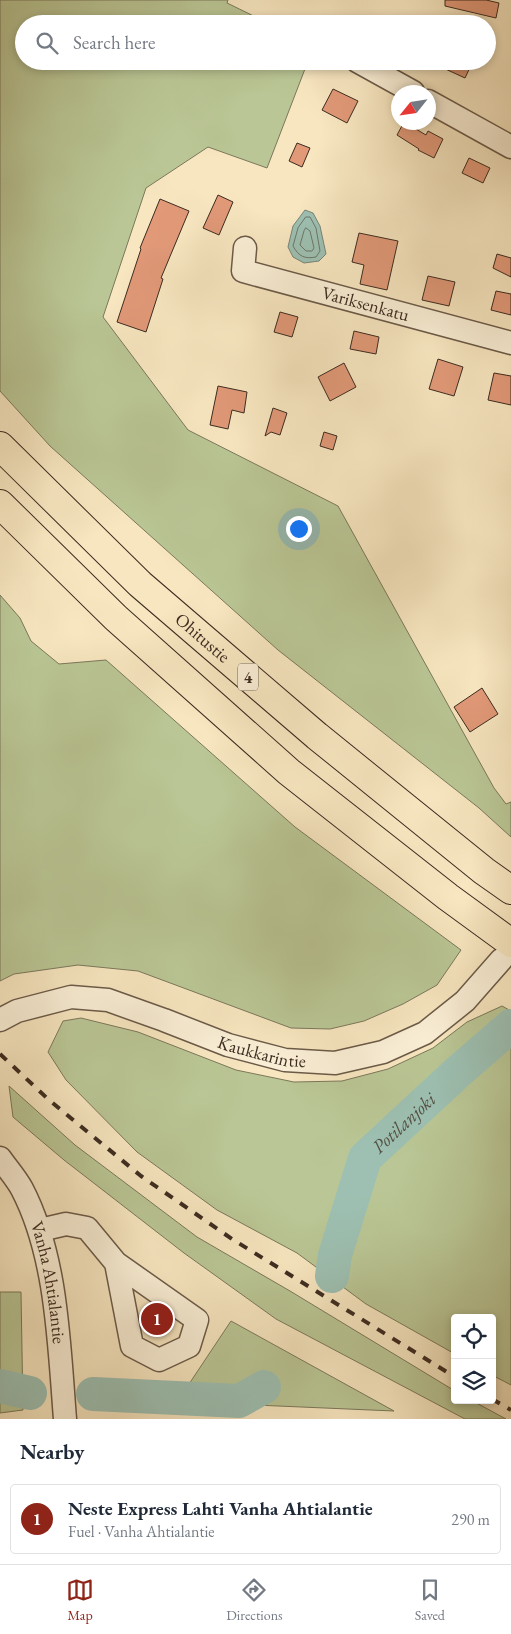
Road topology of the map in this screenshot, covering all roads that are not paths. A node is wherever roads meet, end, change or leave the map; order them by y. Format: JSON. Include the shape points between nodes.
{"nodes":[{"id":1,"x":373,"y":70,"type":"edge"},
{"id":2,"x":400,"y":85,"type":"edge"},
{"id":3,"x":436,"y":105,"type":"edge"},
{"id":4,"x":511,"y":147,"type":"edge"},
{"id":5,"x":245,"y":248,"type":"dead end"},
{"id":6,"x":511,"y":343,"type":"edge"},
{"id":7,"x":0,"y":446,"type":"edge"},
{"id":8,"x":0,"y":504,"type":"edge"},
{"id":9,"x":511,"y":890,"type":"edge"},
{"id":10,"x":506,"y":951,"type":"edge"},
{"id":11,"x":0,"y":1020,"type":"edge"},
{"id":12,"x":0,"y":1158,"type":"edge"},
{"id":13,"x":40,"y":1230,"type":"junction"},
{"id":14,"x":116,"y":1263,"type":"dead end"},
{"id":15,"x":66,"y":1419,"type":"edge"}],
"edges":[{"from":1,"to":2,"type":"street"},
{"from":3,"to":4,"type":"street"},
{"from":5,"to":6,"type":"street","name":"Variksenkatu","via":[[243,270]]},
{"from":7,"to":9,"type":"highway","name":"Ohitustie","number":"4","via":[[140,584],[317,736]]},
{"from":8,"to":10,"type":"highway","via":[[116,618],[289,772],[448,897]]},
{"from":10,"to":11,"type":"street","name":"Kaukkarintie","via":[[465,1001],[425,1033],[383,1052],[335,1063],[285,1060],[228,1045],[108,1000],[71,997],[17,1011]]},
{"from":12,"to":13,"type":"street","name":"Vanha Ahtialantie","via":[[22,1188]]},
{"from":13,"to":14,"type":"street","via":[[66,1224],[87,1228]]},
{"from":13,"to":15,"type":"street","name":"Vanha Ahtialantie","via":[[58,1334]]}]}
